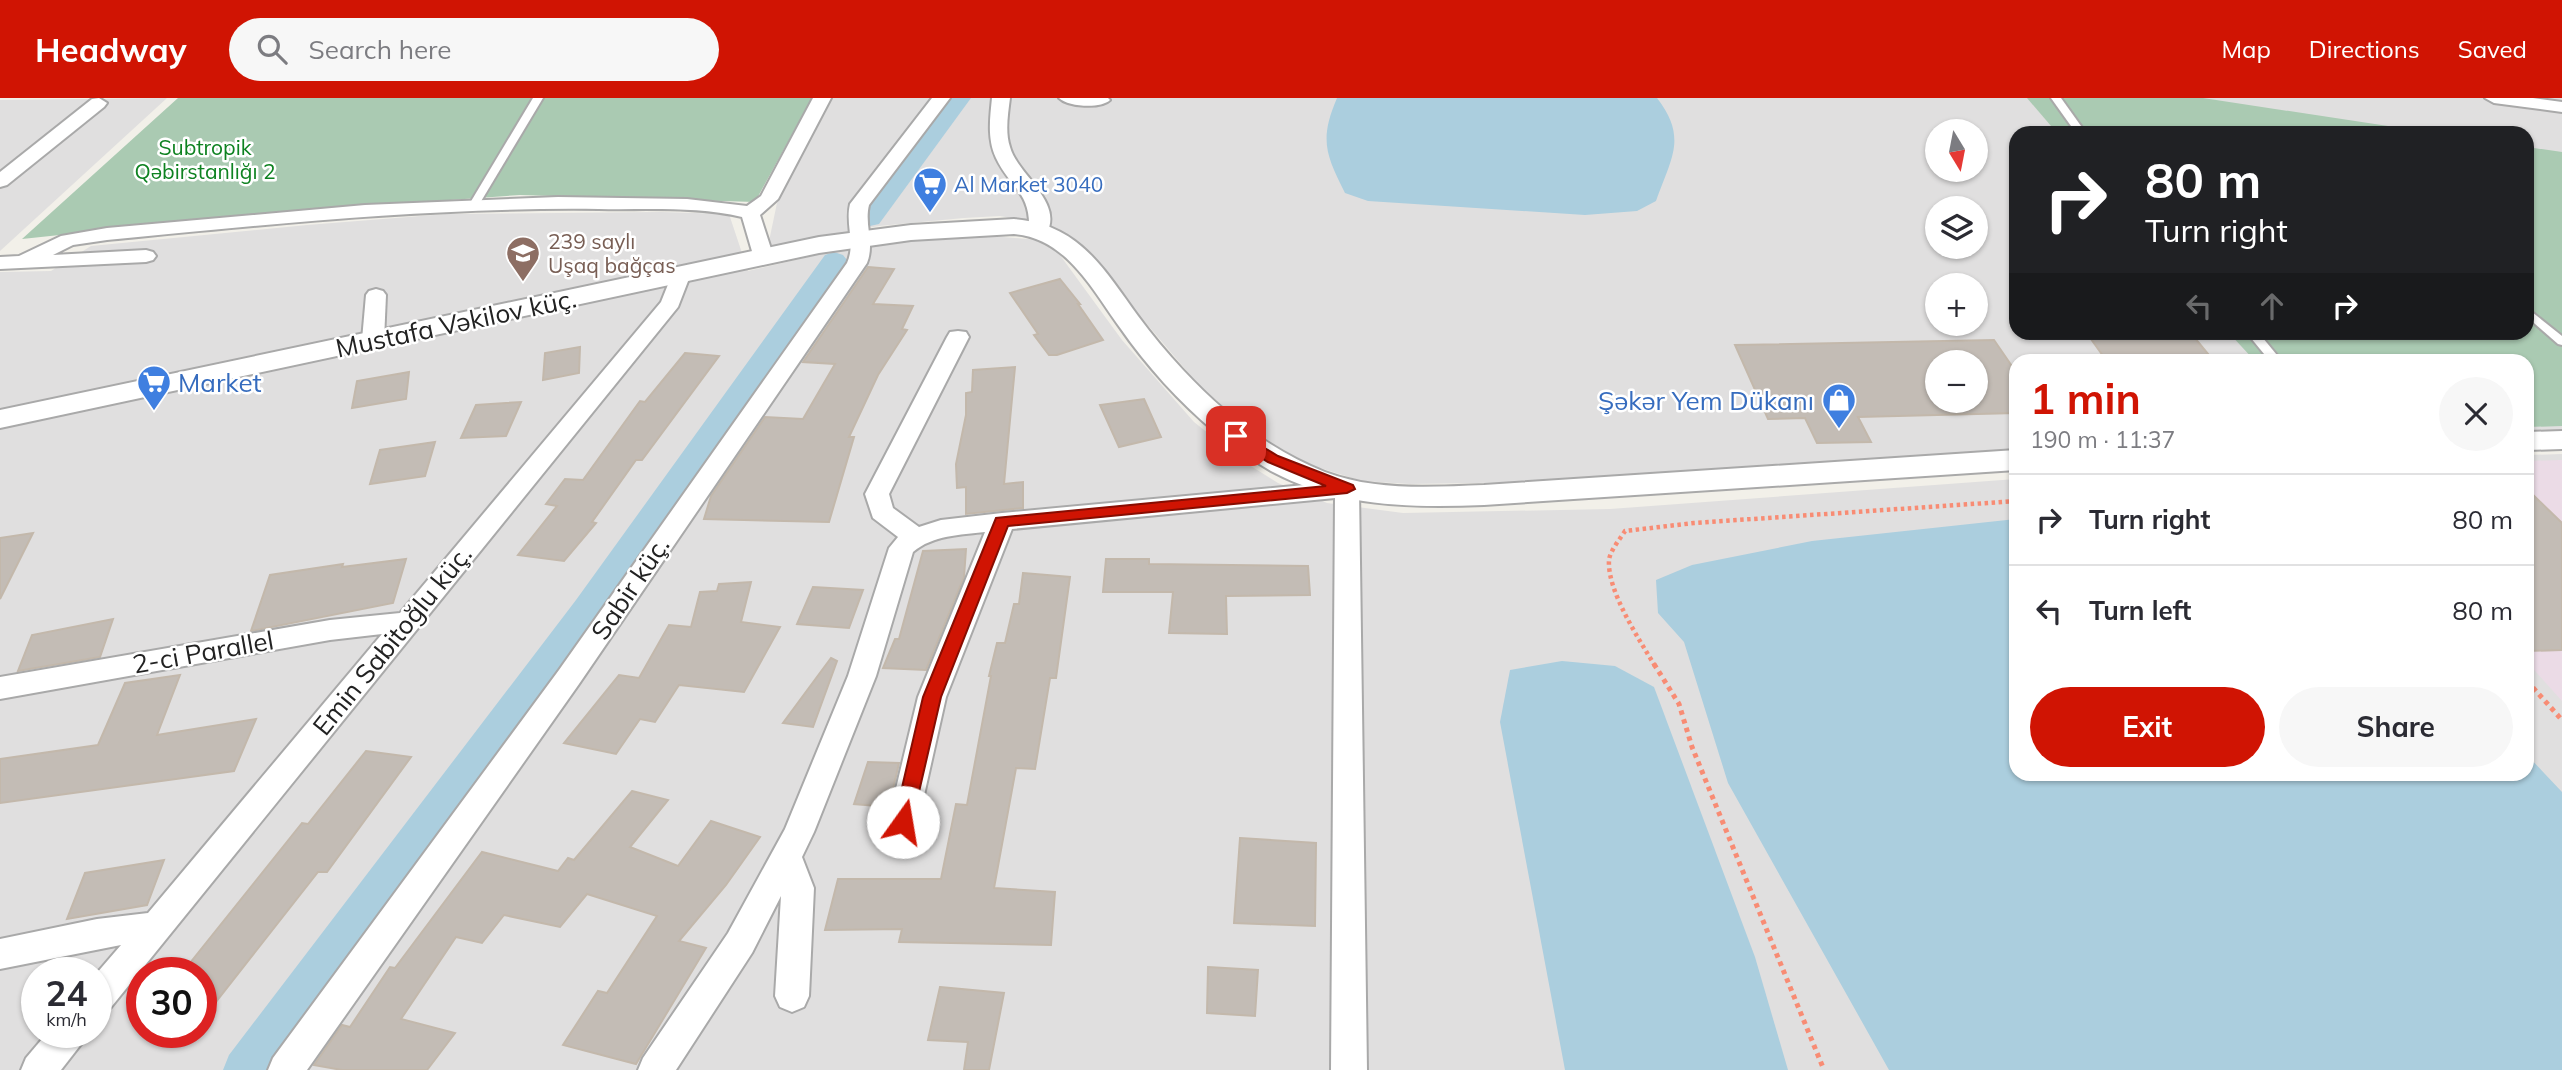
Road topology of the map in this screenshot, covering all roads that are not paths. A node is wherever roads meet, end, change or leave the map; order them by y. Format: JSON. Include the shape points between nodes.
{"nodes":[{"id":1,"x":538,"y":98,"type":"edge"},
{"id":2,"x":821,"y":98,"type":"edge"},
{"id":3,"x":941,"y":98,"type":"edge"},
{"id":4,"x":1000,"y":98,"type":"edge"},
{"id":5,"x":1068,"y":98,"type":"edge"},
{"id":6,"x":2056,"y":98,"type":"edge"},
{"id":7,"x":2494,"y":98,"type":"edge"},
{"id":8,"x":2536,"y":98,"type":"edge"},
{"id":9,"x":1101,"y":100,"type":"dead end"},
{"id":10,"x":98,"y":103,"type":"dead end"},
{"id":11,"x":2562,"y":107,"type":"edge"},
{"id":12,"x":2076,"y":126,"type":"edge"},
{"id":13,"x":0,"y":181,"type":"edge"},
{"id":14,"x":475,"y":203,"type":"junction"},
{"id":15,"x":750,"y":213,"type":"junction"},
{"id":16,"x":1039,"y":230,"type":"junction"},
{"id":17,"x":861,"y":238,"type":"junction"},
{"id":18,"x":146,"y":256,"type":"dead end"},
{"id":19,"x":764,"y":258,"type":"junction"},
{"id":20,"x":23,"y":262,"type":"junction"},
{"id":21,"x":0,"y":263,"type":"edge"},
{"id":22,"x":680,"y":276,"type":"junction"},
{"id":23,"x":376,"y":295,"type":"dead end"},
{"id":24,"x":2534,"y":317,"type":"edge"},
{"id":25,"x":958,"y":337,"type":"dead end"},
{"id":26,"x":373,"y":340,"type":"junction"},
{"id":27,"x":2258,"y":340,"type":"edge"},
{"id":28,"x":2562,"y":342,"type":"edge"},
{"id":29,"x":2270,"y":354,"type":"edge"},
{"id":30,"x":0,"y":419,"type":"edge"},
{"id":31,"x":2562,"y":440,"type":"edge"},
{"id":32,"x":2534,"y":441,"type":"edge"},
{"id":33,"x":2009,"y":460,"type":"edge"},
{"id":34,"x":1347,"y":489,"type":"junction"},
{"id":35,"x":1002,"y":521,"type":"junction"},
{"id":36,"x":915,"y":537,"type":"junction"},
{"id":37,"x":406,"y":622,"type":"junction"},
{"id":38,"x":0,"y":688,"type":"edge"},
{"id":39,"x":903,"y":822,"type":"dead end"},
{"id":40,"x":786,"y":857,"type":"junction"},
{"id":41,"x":157,"y":926,"type":"junction"},
{"id":42,"x":0,"y":954,"type":"edge"},
{"id":43,"x":112,"y":981,"type":"edge"},
{"id":44,"x":792,"y":996,"type":"dead end"},
{"id":45,"x":57,"y":1048,"type":"edge"},
{"id":46,"x":39,"y":1070,"type":"edge"},
{"id":47,"x":286,"y":1070,"type":"edge"},
{"id":48,"x":656,"y":1070,"type":"edge"},
{"id":49,"x":1349,"y":1070,"type":"edge"}],
"edges":[{"from":1,"to":14,"type":"lane"},
{"from":2,"to":15,"type":"street","via":[[769,199]]},
{"from":3,"to":17,"type":"street","name":"Sabir küç.","via":[[860,204],[855,219]]},
{"from":4,"to":16,"type":"street","via":[[1001,150],[1039,205]]},
{"from":5,"to":9,"type":"street"},
{"from":6,"to":12,"type":"lane"},
{"from":7,"to":11,"type":"street"},
{"from":8,"to":11,"type":"street"},
{"from":10,"to":13,"type":"street"},
{"from":14,"to":15,"type":"street","via":[[726,208]]},
{"from":14,"to":20,"type":"street","via":[[107,234],[68,240]]},
{"from":15,"to":19,"type":"street"},
{"from":16,"to":17,"type":"street","name":"Mustafa Vəkilov küç.","via":[[981,228]]},
{"from":16,"to":34,"type":"street","via":[[1072,250],[1134,329],[1236,436],[1273,459]]},
{"from":17,"to":19,"type":"street","name":"Mustafa Vəkilov küç."},
{"from":17,"to":47,"type":"street","name":"Sabir küç.","via":[[857,263],[569,677]]},
{"from":18,"to":20,"type":"street"},
{"from":19,"to":22,"type":"street","name":"Mustafa Vəkilov küç."},
{"from":20,"to":21,"type":"street"},
{"from":22,"to":26,"type":"street","name":"Mustafa Vəkilov küç."},
{"from":22,"to":37,"type":"street","name":"Emin Sabitoğlu küç.","via":[[671,303]]},
{"from":23,"to":26,"type":"street"},
{"from":24,"to":28,"type":"lane"},
{"from":25,"to":36,"type":"street","via":[[877,494],[882,512]]},
{"from":26,"to":30,"type":"street","name":"Mustafa Vəkilov küç."},
{"from":27,"to":29,"type":"lane"},
{"from":31,"to":32,"type":"street"},
{"from":33,"to":34,"type":"street","via":[[1485,495],[1435,497]]},
{"from":34,"to":35,"type":"street"},
{"from":34,"to":49,"type":"street"},
{"from":35,"to":36,"type":"street"},
{"from":35,"to":39,"type":"street","via":[[932,697]]},
{"from":36,"to":40,"type":"street","via":[[902,548],[862,676]]},
{"from":37,"to":38,"type":"street","name":"2-ci Parallel","via":[[330,629]]},
{"from":37,"to":41,"type":"street","name":"Emin Sabitoğlu küç."},
{"from":40,"to":44,"type":"street","via":[[798,888]]},
{"from":40,"to":48,"type":"street","via":[[740,943]]},
{"from":41,"to":42,"type":"street"},
{"from":41,"to":43,"type":"street","name":"Emin Sabitoğlu küç."},
{"from":45,"to":46,"type":"street"}]}
